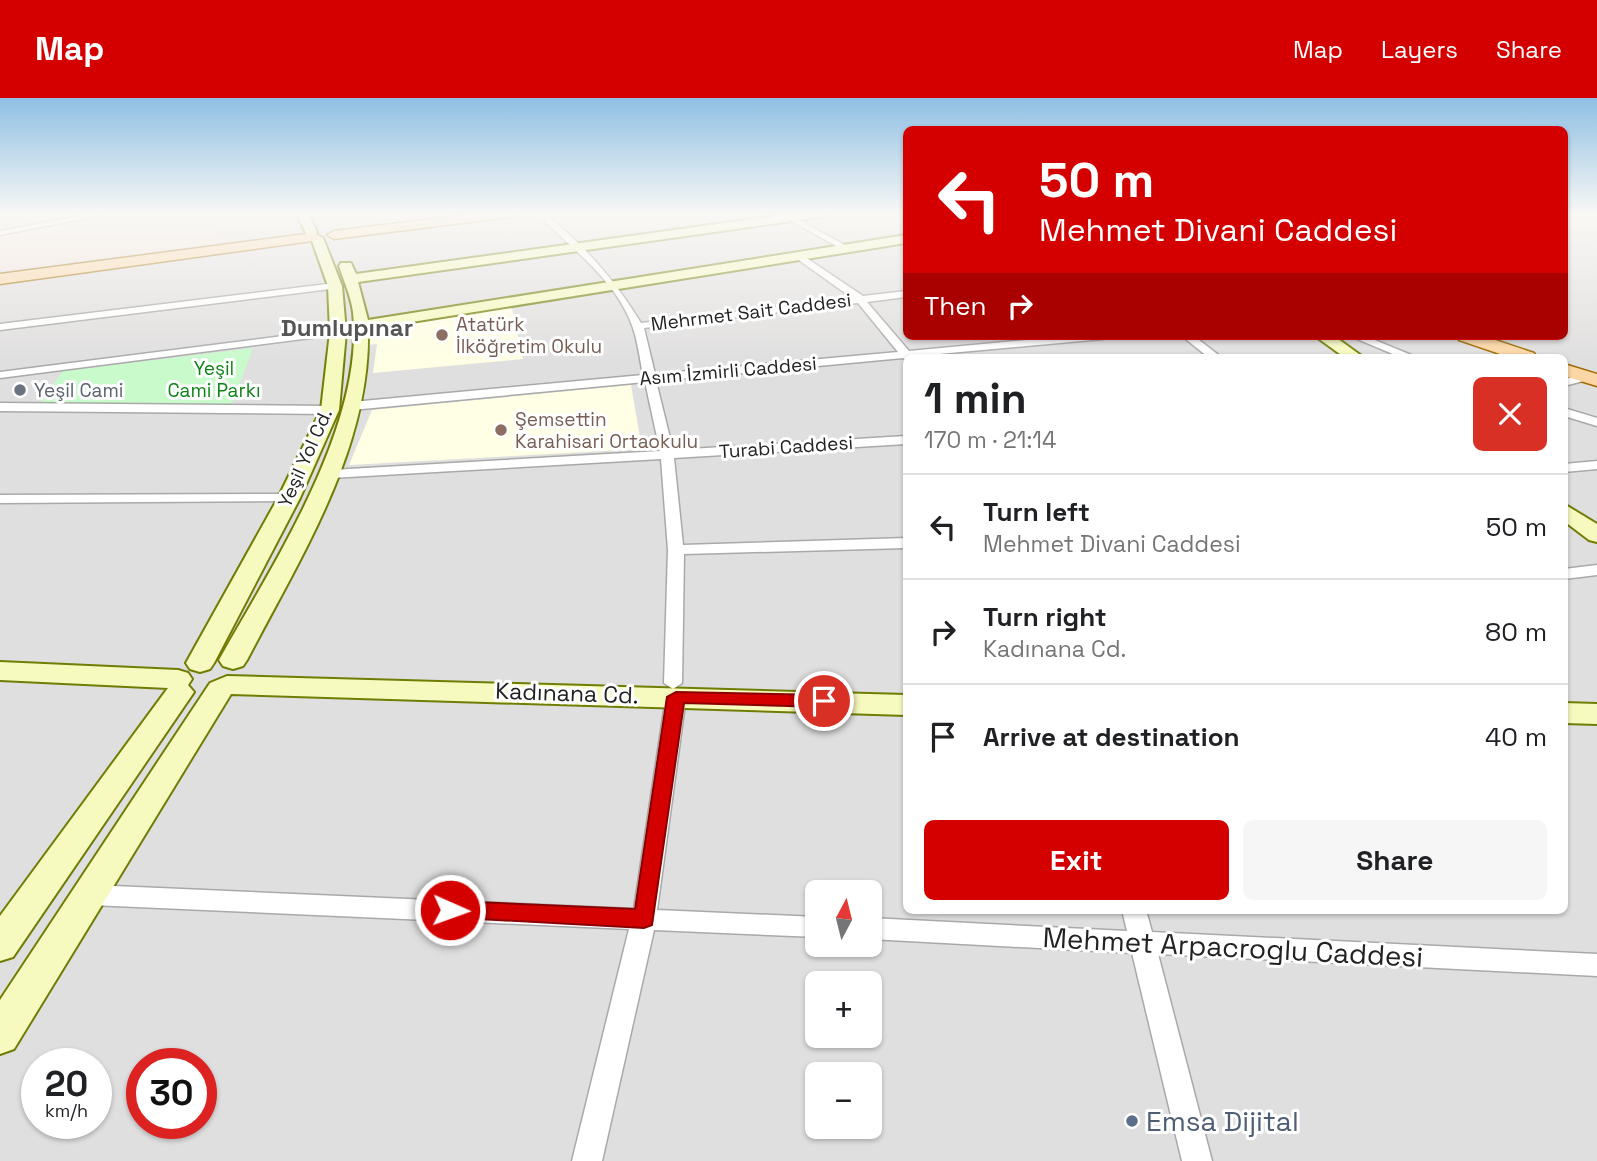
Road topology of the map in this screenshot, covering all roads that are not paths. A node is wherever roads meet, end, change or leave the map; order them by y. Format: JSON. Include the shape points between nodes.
{"nodes":[{"id":1,"x":101,"y":263,"type":"edge"},
{"id":2,"x":336,"y":263,"type":"edge"},
{"id":3,"x":474,"y":263,"type":"edge"},
{"id":4,"x":593,"y":263,"type":"edge"},
{"id":5,"x":758,"y":263,"type":"edge"},
{"id":6,"x":808,"y":263,"type":"edge"},
{"id":7,"x":0,"y":276,"type":"edge"},
{"id":8,"x":344,"y":282,"type":"junction"},
{"id":9,"x":614,"y":286,"type":"junction"},
{"id":10,"x":903,"y":294,"type":"edge"},
{"id":11,"x":860,"y":299,"type":"junction"},
{"id":12,"x":363,"y":324,"type":"junction"},
{"id":13,"x":638,"y":326,"type":"junction"},
{"id":14,"x":0,"y":327,"type":"edge"},
{"id":15,"x":338,"y":332,"type":"junction"},
{"id":16,"x":1063,"y":340,"type":"edge"},
{"id":17,"x":1192,"y":340,"type":"edge"},
{"id":18,"x":1329,"y":340,"type":"edge"},
{"id":19,"x":1365,"y":340,"type":"edge"},
{"id":20,"x":1477,"y":340,"type":"edge"},
{"id":21,"x":1500,"y":340,"type":"edge"},
{"id":22,"x":905,"y":354,"type":"edge"},
{"id":23,"x":926,"y":354,"type":"edge"},
{"id":24,"x":1210,"y":354,"type":"edge"},
{"id":25,"x":1350,"y":354,"type":"edge"},
{"id":26,"x":1402,"y":354,"type":"edge"},
{"id":27,"x":1518,"y":354,"type":"edge"},
{"id":28,"x":1541,"y":354,"type":"edge"},
{"id":29,"x":903,"y":356,"type":"edge"},
{"id":30,"x":1568,"y":364,"type":"edge"},
{"id":31,"x":1568,"y":371,"type":"edge"},
{"id":32,"x":0,"y":375,"type":"edge"},
{"id":33,"x":1594,"y":376,"type":"edge"},
{"id":34,"x":649,"y":378,"type":"junction"},
{"id":35,"x":1568,"y":382,"type":"edge"},
{"id":36,"x":352,"y":406,"type":"junction"},
{"id":37,"x":0,"y":407,"type":"edge"},
{"id":38,"x":330,"y":410,"type":"junction"},
{"id":39,"x":1568,"y":413,"type":"edge"},
{"id":40,"x":1597,"y":422,"type":"edge"},
{"id":41,"x":903,"y":440,"type":"edge"},
{"id":42,"x":667,"y":454,"type":"junction"},
{"id":43,"x":1597,"y":465,"type":"edge"},
{"id":44,"x":1568,"y":468,"type":"edge"},
{"id":45,"x":331,"y":474,"type":"junction"},
{"id":46,"x":289,"y":498,"type":"junction"},
{"id":47,"x":0,"y":499,"type":"edge"},
{"id":48,"x":1568,"y":513,"type":"edge"},
{"id":49,"x":1597,"y":535,"type":"edge"},
{"id":50,"x":903,"y":543,"type":"edge"},
{"id":51,"x":676,"y":550,"type":"junction"},
{"id":52,"x":1597,"y":570,"type":"edge"},
{"id":53,"x":1568,"y":574,"type":"edge"},
{"id":54,"x":0,"y":671,"type":"edge"},
{"id":55,"x":211,"y":677,"type":"junction"},
{"id":56,"x":903,"y":689,"type":"edge"},
{"id":57,"x":675,"y":690,"type":"junction"},
{"id":58,"x":903,"y":705,"type":"edge"},
{"id":59,"x":1568,"y":713,"type":"edge"},
{"id":60,"x":1597,"y":715,"type":"edge"},
{"id":61,"x":1568,"y":730,"type":"edge"},
{"id":62,"x":1597,"y":731,"type":"edge"},
{"id":63,"x":90,"y":895,"type":"junction"},
{"id":64,"x":1135,"y":914,"type":"edge"},
{"id":65,"x":644,"y":919,"type":"junction"},
{"id":66,"x":805,"y":926,"type":"edge"},
{"id":67,"x":882,"y":930,"type":"edge"},
{"id":68,"x":1141,"y":942,"type":"junction"},
{"id":69,"x":0,"y":945,"type":"edge"},
{"id":70,"x":1597,"y":965,"type":"edge"},
{"id":71,"x":0,"y":1035,"type":"edge"},
{"id":72,"x":587,"y":1161,"type":"edge"},
{"id":73,"x":1197,"y":1161,"type":"edge"}],
"edges":[{"from":1,"to":7,"type":"main road"},
{"from":2,"to":8,"type":"street","name":"Yeşil Yol Cd."},
{"from":3,"to":8,"type":"street"},
{"from":4,"to":9,"type":"street"},
{"from":5,"to":9,"type":"street"},
{"from":6,"to":11,"type":"street"},
{"from":8,"to":12,"type":"street","name":"Yeşil Yol Cd."},
{"from":8,"to":14,"type":"street"},
{"from":8,"to":15,"type":"street","name":"Yeşil Yol Cd."},
{"from":9,"to":12,"type":"street"},
{"from":9,"to":13,"type":"street"},
{"from":10,"to":11,"type":"street","name":"Mehrmet Sait Caddesi"},
{"from":11,"to":13,"type":"street","name":"Mehrmet Sait Caddesi"},
{"from":11,"to":22,"type":"street"},
{"from":12,"to":36,"type":"street","name":"Yeşil Yol Cd."},
{"from":13,"to":34,"type":"street"},
{"from":15,"to":32,"type":"street"},
{"from":15,"to":38,"type":"street","name":"Yeşil Yol Cd."},
{"from":16,"to":23,"type":"street","name":"Asım İzmirli Caddesi"},
{"from":17,"to":24,"type":"street"},
{"from":18,"to":25,"type":"street"},
{"from":19,"to":26,"type":"street"},
{"from":20,"to":27,"type":"main road"},
{"from":21,"to":28,"type":"main road"},
{"from":29,"to":34,"type":"street","name":"Asım İzmirli Caddesi"},
{"from":30,"to":33,"type":"main road"},
{"from":31,"to":33,"type":"main road"},
{"from":33,"to":35,"type":"street"},
{"from":34,"to":36,"type":"street","name":"Asım İzmirli Caddesi"},
{"from":34,"to":42,"type":"street"},
{"from":36,"to":45,"type":"street","name":"Yeşil Yol Cd."},
{"from":37,"to":38,"type":"street"},
{"from":38,"to":46,"type":"street","name":"Yeşil Yol Cd."},
{"from":39,"to":40,"type":"street"},
{"from":41,"to":42,"type":"street","name":"Turabi Caddesi"},
{"from":42,"to":45,"type":"street","name":"Turabi Caddesi"},
{"from":42,"to":51,"type":"street"},
{"from":43,"to":44,"type":"street"},
{"from":45,"to":55,"type":"street","name":"Yeşil Yol Cd."},
{"from":46,"to":47,"type":"street"},
{"from":46,"to":55,"type":"street","name":"Yeşil Yol Cd."},
{"from":48,"to":49,"type":"street"},
{"from":50,"to":51,"type":"street"},
{"from":51,"to":57,"type":"street"},
{"from":52,"to":53,"type":"street"},
{"from":54,"to":55,"type":"street","name":"Kadınana Cd."},
{"from":55,"to":57,"type":"street","name":"Kadınana Cd."},
{"from":55,"to":63,"type":"street","name":"Yeşil Yol Cd."},
{"from":55,"to":69,"type":"street","name":"Yeşil Yol Cd."},
{"from":56,"to":57,"type":"street","name":"Kadınana Cd."},
{"from":57,"to":58,"type":"street","name":"Kadınana Cd."},
{"from":57,"to":65,"type":"street"},
{"from":59,"to":60,"type":"street"},
{"from":61,"to":62,"type":"street"},
{"from":63,"to":65,"type":"street"},
{"from":63,"to":71,"type":"street","name":"Yeşil Yol Cd."},
{"from":64,"to":68,"type":"street"},
{"from":65,"to":66,"type":"street"},
{"from":65,"to":72,"type":"street"},
{"from":67,"to":68,"type":"street","name":"Mehmet Arpacroglu Caddesi"},
{"from":68,"to":70,"type":"street","name":"Mehmet Arpacroglu Caddesi"},
{"from":68,"to":73,"type":"street"}]}
